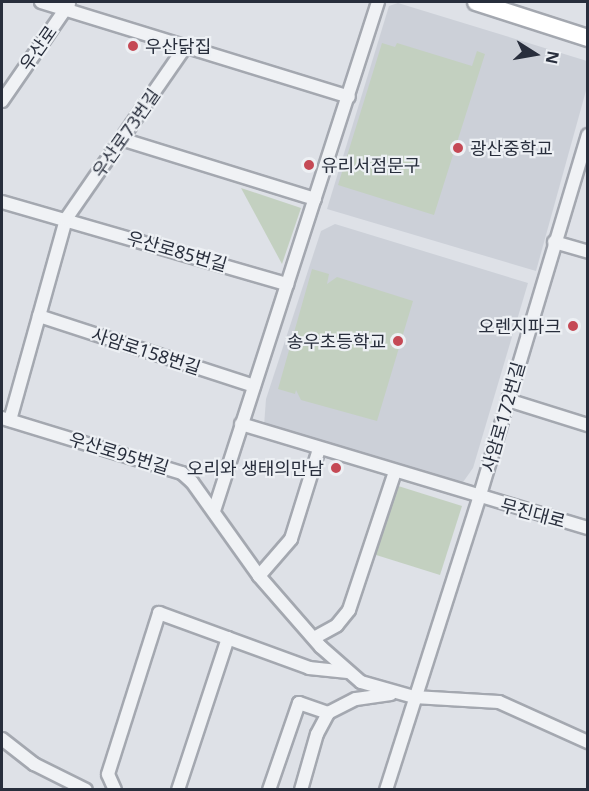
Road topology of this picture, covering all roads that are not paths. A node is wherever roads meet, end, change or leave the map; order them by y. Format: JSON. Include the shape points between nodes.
{"nodes":[{"id":1,"x":41,"y":2,"type":"edge"},
{"id":2,"x":378,"y":2,"type":"edge"},
{"id":3,"x":476,"y":2,"type":"edge"},
{"id":4,"x":69,"y":5,"type":"edge"},
{"id":5,"x":588,"y":38,"type":"edge"},
{"id":6,"x":185,"y":47,"type":"junction"},
{"id":7,"x":6,"y":87,"type":"edge"},
{"id":8,"x":349,"y":97,"type":"junction"},
{"id":9,"x":2,"y":101,"type":"edge"},
{"id":10,"x":588,"y":135,"type":"edge"},
{"id":11,"x":120,"y":139,"type":"junction"},
{"id":12,"x":315,"y":199,"type":"junction"},
{"id":13,"x":2,"y":202,"type":"edge"},
{"id":14,"x":66,"y":219,"type":"junction"},
{"id":15,"x":554,"y":242,"type":"junction"},
{"id":16,"x":588,"y":252,"type":"edge"},
{"id":17,"x":287,"y":284,"type":"junction"},
{"id":18,"x":39,"y":316,"type":"junction"},
{"id":19,"x":254,"y":386,"type":"junction"},
{"id":20,"x":508,"y":400,"type":"junction"},
{"id":21,"x":6,"y":419,"type":"edge"},
{"id":22,"x":241,"y":424,"type":"junction"},
{"id":23,"x":588,"y":425,"type":"edge"},
{"id":24,"x":319,"y":449,"type":"junction"},
{"id":25,"x":395,"y":472,"type":"junction"},
{"id":26,"x":479,"y":498,"type":"junction"},
{"id":27,"x":214,"y":511,"type":"junction"},
{"id":28,"x":588,"y":528,"type":"edge"},
{"id":29,"x":259,"y":576,"type":"junction"},
{"id":30,"x":228,"y":638,"type":"junction"},
{"id":31,"x":314,"y":638,"type":"junction"},
{"id":32,"x":348,"y":672,"type":"junction"},
{"id":33,"x":392,"y":694,"type":"junction"},
{"id":34,"x":414,"y":697,"type":"junction"},
{"id":35,"x":328,"y":713,"type":"junction"},
{"id":36,"x":2,"y":739,"type":"edge"},
{"id":37,"x":588,"y":742,"type":"edge"},
{"id":38,"x":86,"y":789,"type":"edge"},
{"id":39,"x":115,"y":789,"type":"edge"},
{"id":40,"x":178,"y":789,"type":"edge"},
{"id":41,"x":269,"y":789,"type":"edge"},
{"id":42,"x":301,"y":789,"type":"edge"},
{"id":43,"x":386,"y":789,"type":"edge"}],
"edges":[{"from":1,"to":4,"type":"street","name":"우산로"},
{"from":2,"to":8,"type":"street"},
{"from":3,"to":5,"type":"main road"},
{"from":4,"to":6,"type":"street"},
{"from":4,"to":7,"type":"street","name":"우산로"},
{"from":6,"to":8,"type":"street"},
{"from":6,"to":11,"type":"street","name":"우산로73번길"},
{"from":7,"to":9,"type":"street","name":"우산로"},
{"from":8,"to":12,"type":"street"},
{"from":10,"to":15,"type":"street","name":"사암로172번길"},
{"from":11,"to":12,"type":"street"},
{"from":11,"to":14,"type":"street","name":"우산로73번길"},
{"from":12,"to":17,"type":"street"},
{"from":13,"to":14,"type":"street","name":"우산로85번길"},
{"from":14,"to":17,"type":"street","name":"우산로85번길"},
{"from":14,"to":18,"type":"street"},
{"from":15,"to":16,"type":"street"},
{"from":15,"to":20,"type":"street","name":"사암로172번길"},
{"from":17,"to":19,"type":"street"},
{"from":18,"to":19,"type":"street","name":"사암로158번길"},
{"from":18,"to":21,"type":"street"},
{"from":19,"to":22,"type":"street"},
{"from":20,"to":23,"type":"street"},
{"from":20,"to":26,"type":"street","name":"사암로172번길"},
{"from":21,"to":27,"type":"street","name":"우산로95번길","via":[[182,473]]},
{"from":22,"to":24,"type":"street","name":"무진대로"},
{"from":22,"to":27,"type":"street"},
{"from":24,"to":25,"type":"street","name":"무진대로"},
{"from":24,"to":29,"type":"street","via":[[291,539]]},
{"from":25,"to":26,"type":"street","name":"무진대로"},
{"from":25,"to":31,"type":"street","via":[[349,610],[337,625]]},
{"from":26,"to":28,"type":"street","name":"무진대로"},
{"from":26,"to":34,"type":"street","name":"사암로172번길"},
{"from":27,"to":29,"type":"street","name":"우산로95번길"},
{"from":29,"to":31,"type":"street","name":"우산로95번길"},
{"from":30,"to":32,"type":"street","via":[[309,668]]},
{"from":30,"to":39,"type":"street","via":[[159,613],[108,774]]},
{"from":30,"to":40,"type":"street"},
{"from":31,"to":32,"type":"street","name":"우산로95번길"},
{"from":32,"to":33,"type":"street","name":"우산로95번길","via":[[361,682]]},
{"from":33,"to":34,"type":"street","name":"우산로95번길"},
{"from":33,"to":35,"type":"street","via":[[356,699]]},
{"from":34,"to":37,"type":"street","name":"우산로95번길","via":[[499,702]]},
{"from":34,"to":43,"type":"street","name":"사암로172번길"},
{"from":35,"to":41,"type":"street","via":[[299,703]]},
{"from":35,"to":42,"type":"street","via":[[317,734]]},
{"from":36,"to":38,"type":"street","via":[[34,764]]}]}
